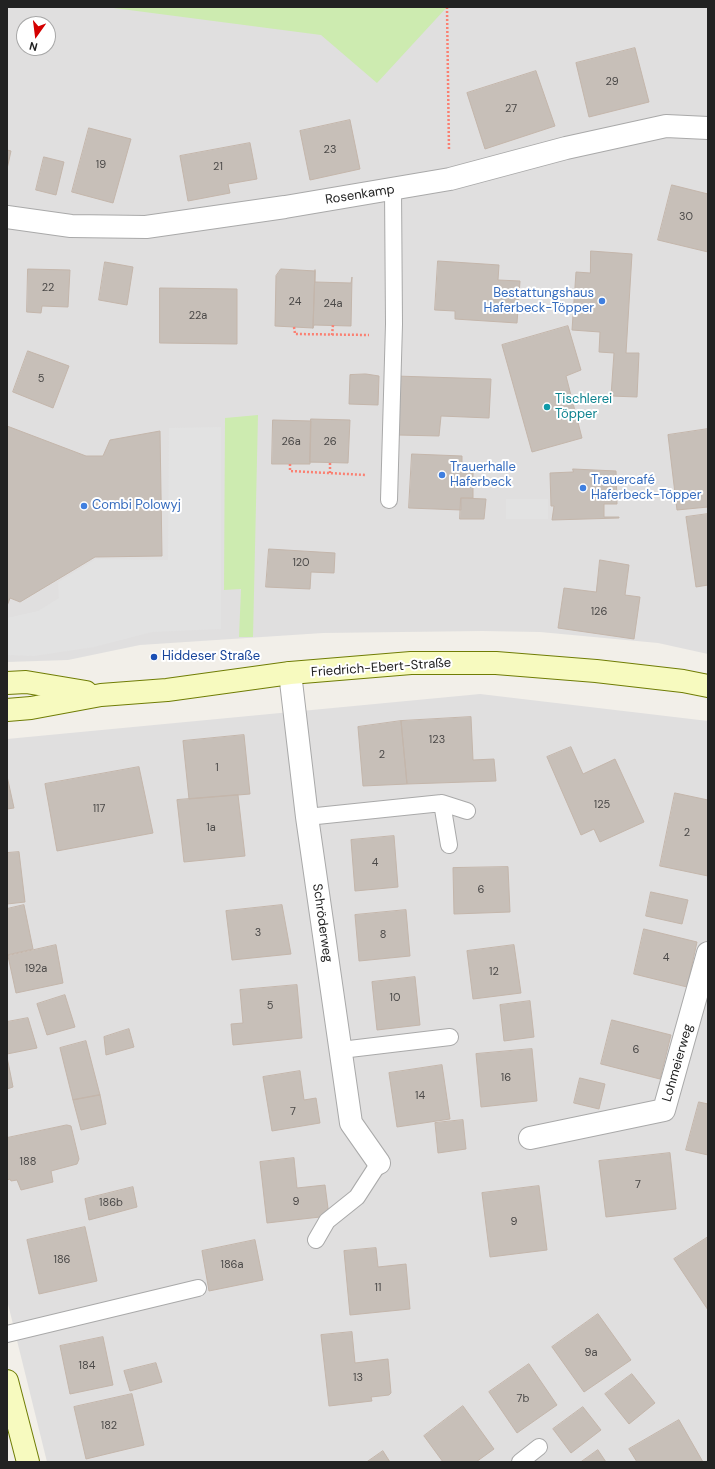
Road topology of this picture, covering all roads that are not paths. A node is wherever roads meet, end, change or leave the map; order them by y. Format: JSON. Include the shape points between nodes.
{"nodes":[{"id":1,"x":708,"y":128,"type":"edge"},
{"id":2,"x":393,"y":189,"type":"junction"},
{"id":3,"x":7,"y":217,"type":"edge"},
{"id":4,"x":389,"y":500,"type":"dead end"},
{"id":5,"x":290,"y":674,"type":"junction"},
{"id":6,"x":7,"y":683,"type":"edge"},
{"id":7,"x":708,"y":686,"type":"edge"},
{"id":8,"x":101,"y":695,"type":"junction"},
{"id":9,"x":7,"y":710,"type":"edge"},
{"id":10,"x":442,"y":803,"type":"junction"},
{"id":11,"x":467,"y":811,"type":"dead end"},
{"id":12,"x":307,"y":817,"type":"junction"},
{"id":13,"x":449,"y":845,"type":"dead end"},
{"id":14,"x":708,"y":953,"type":"edge"},
{"id":15,"x":450,"y":1037,"type":"dead end"},
{"id":16,"x":341,"y":1050,"type":"junction"},
{"id":17,"x":530,"y":1138,"type":"dead end"},
{"id":18,"x":379,"y":1163,"type":"joint"},
{"id":19,"x":316,"y":1240,"type":"dead end"},
{"id":20,"x":198,"y":1288,"type":"dead end"},
{"id":21,"x":7,"y":1334,"type":"edge"},
{"id":22,"x":7,"y":1381,"type":"edge"},
{"id":23,"x":539,"y":1447,"type":"dead end"},
{"id":24,"x":28,"y":1462,"type":"edge"},
{"id":25,"x":520,"y":1462,"type":"edge"}],
"edges":[{"from":1,"to":2,"type":"street","name":"Rosenkamp","via":[[666,126],[566,148],[450,179]]},
{"from":2,"to":3,"type":"street","name":"Rosenkamp","via":[[146,227],[71,226]]},
{"from":2,"to":4,"type":"lane"},
{"from":5,"to":7,"type":"main road","name":"Friedrich-Ebert-Straße","via":[[411,663],[496,663],[596,670]]},
{"from":5,"to":8,"type":"main road","name":"Friedrich-Ebert-Straße","via":[[167,690]]},
{"from":5,"to":12,"type":"street","name":"Schröderweg"},
{"from":6,"to":8,"type":"main road","name":"Friedrich-Ebert-Straße","via":[[26,682]]},
{"from":8,"to":9,"type":"main road","name":"Friedrich-Ebert-Straße"},
{"from":10,"to":11,"type":"lane"},
{"from":10,"to":12,"type":"lane"},
{"from":10,"to":13,"type":"lane"},
{"from":12,"to":16,"type":"street","name":"Schröderweg"},
{"from":14,"to":17,"type":"street","name":"Lohmeierweg","via":[[664,1110]]},
{"from":15,"to":16,"type":"lane"},
{"from":16,"to":18,"type":"street","name":"Schröderweg","via":[[350,1123]]},
{"from":18,"to":19,"type":"lane","via":[[357,1197],[327,1221]]},
{"from":20,"to":21,"type":"lane"},
{"from":22,"to":24,"type":"main road"},
{"from":23,"to":25,"type":"lane"}]}
